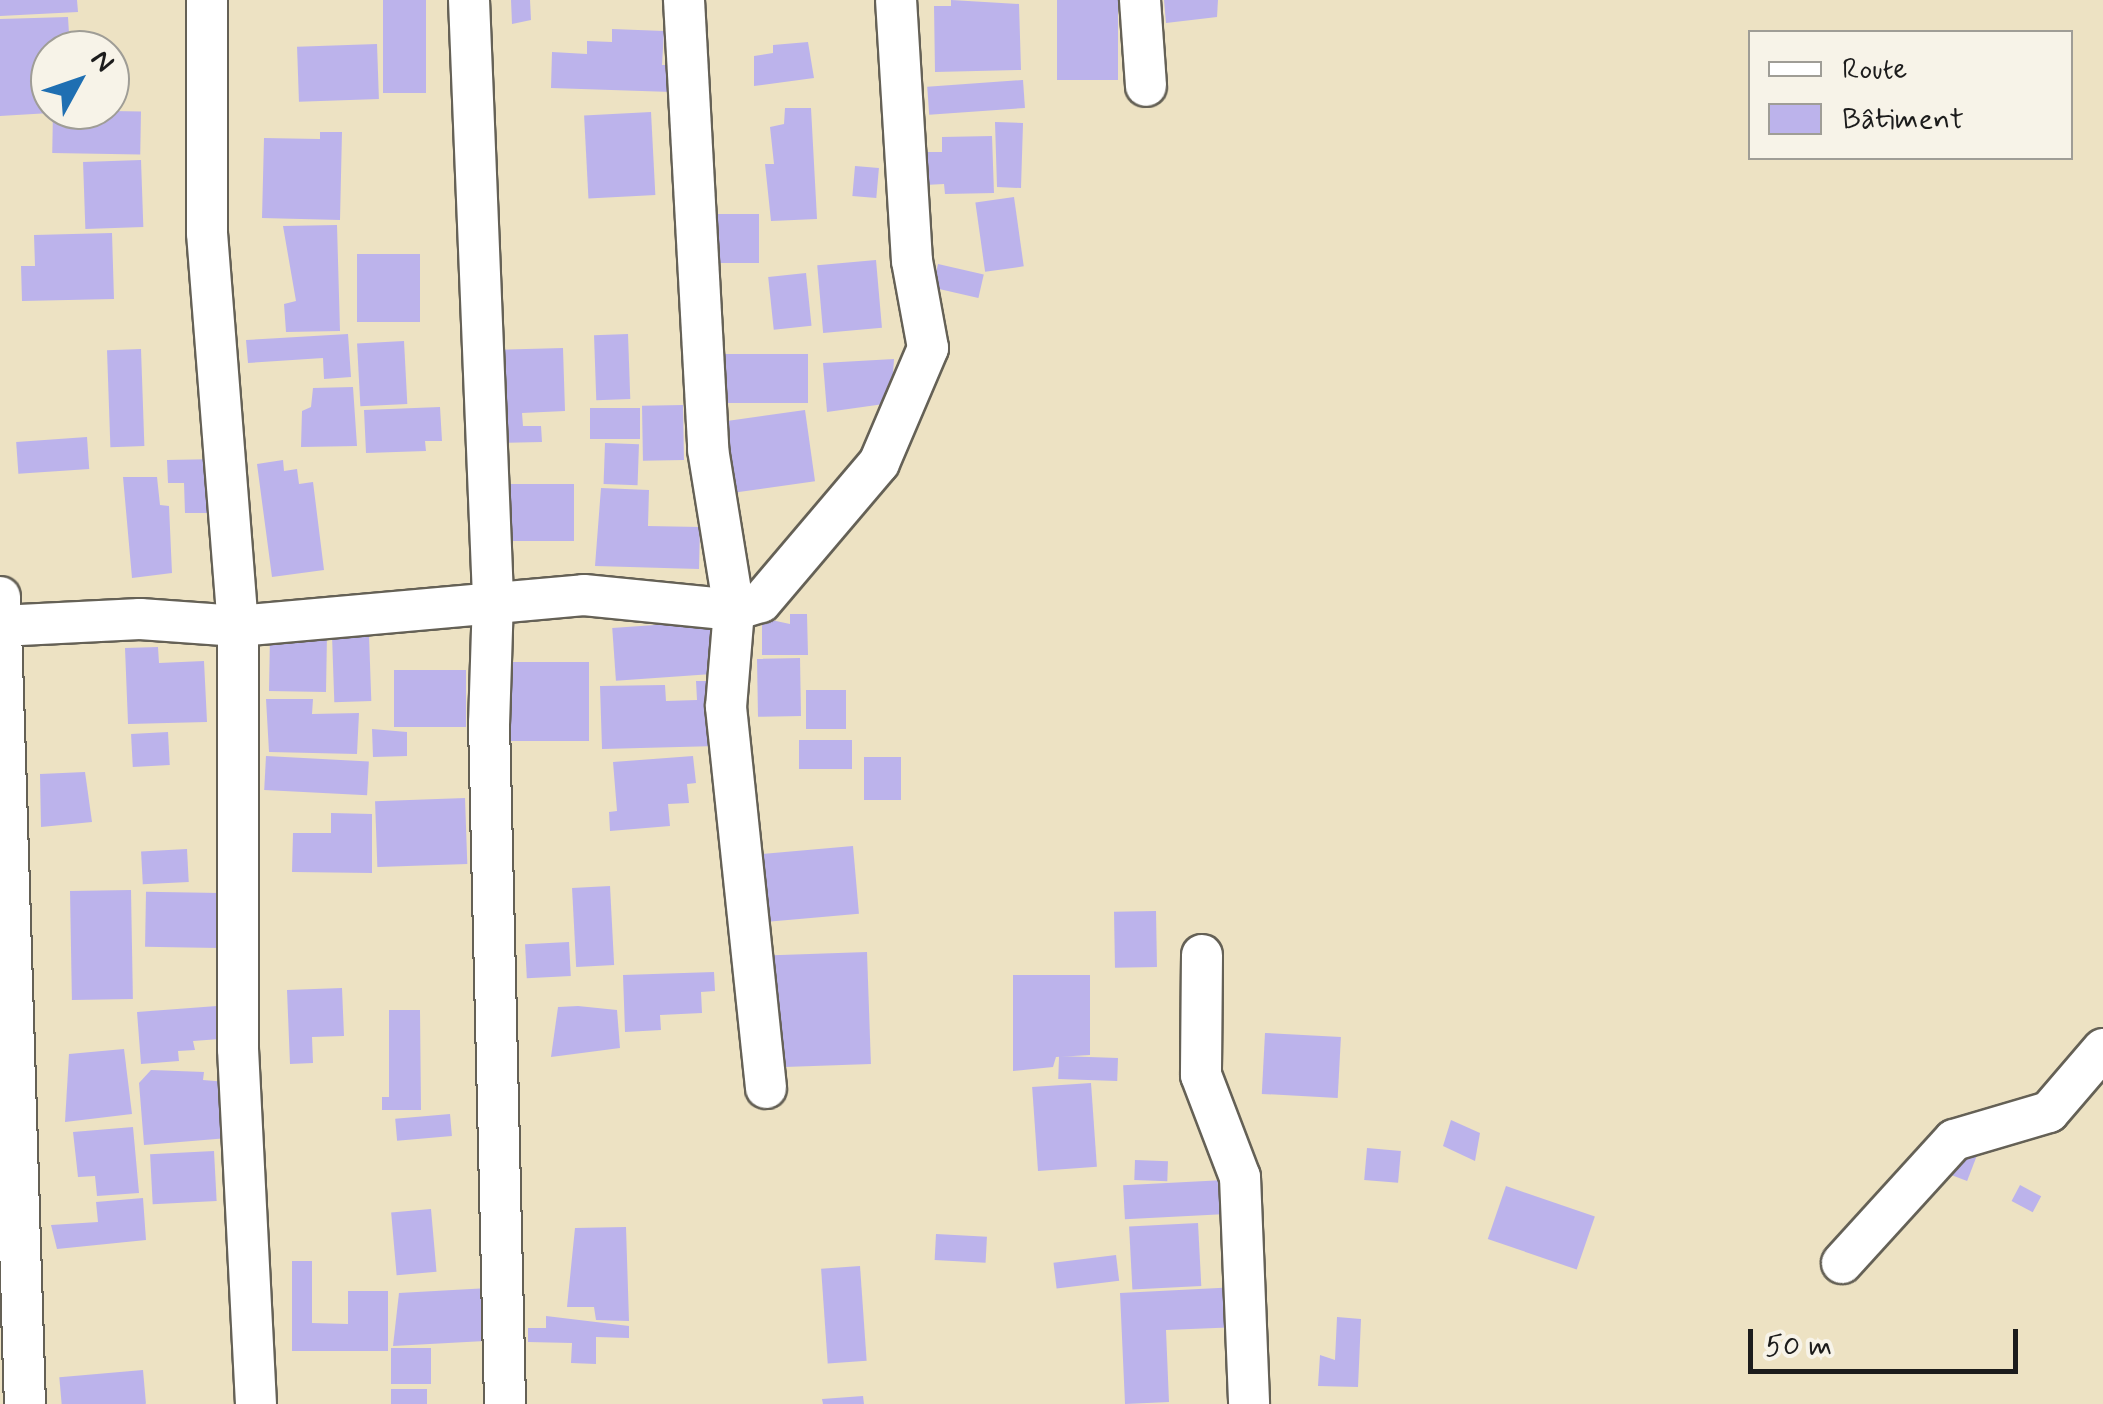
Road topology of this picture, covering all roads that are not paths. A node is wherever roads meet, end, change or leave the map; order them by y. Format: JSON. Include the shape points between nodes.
{"nodes":[{"id":1,"x":208,"y":0,"type":"edge"},
{"id":2,"x":470,"y":0,"type":"edge"},
{"id":3,"x":684,"y":0,"type":"edge"},
{"id":4,"x":896,"y":0,"type":"edge"},
{"id":5,"x":1140,"y":0,"type":"edge"},
{"id":6,"x":1146,"y":86,"type":"dead end"},
{"id":7,"x":493,"y":598,"type":"junction"},
{"id":8,"x":734,"y":610,"type":"junction"},
{"id":9,"x":1,"y":617,"type":"edge"},
{"id":10,"x":238,"y":626,"type":"junction"},
{"id":11,"x":1202,"y":954,"type":"dead end"},
{"id":12,"x":2103,"y":1049,"type":"edge"},
{"id":13,"x":766,"y":1088,"type":"dead end"},
{"id":14,"x":1842,"y":1263,"type":"dead end"},
{"id":15,"x":25,"y":1404,"type":"edge"},
{"id":16,"x":256,"y":1404,"type":"edge"},
{"id":17,"x":505,"y":1404,"type":"edge"},
{"id":18,"x":1249,"y":1404,"type":"edge"}],
"edges":[{"from":1,"to":10,"type":"street","via":[[207,233]]},
{"from":2,"to":7,"type":"street"},
{"from":3,"to":8,"type":"street","via":[[708,449]]},
{"from":4,"to":8,"type":"street","via":[[912,261],[928,348],[878,463],[761,602]]},
{"from":5,"to":6,"type":"street"},
{"from":7,"to":8,"type":"street","via":[[584,595]]},
{"from":7,"to":10,"type":"street"},
{"from":7,"to":17,"type":"street","via":[[489,723]]},
{"from":8,"to":13,"type":"street","via":[[726,707]]},
{"from":9,"to":10,"type":"street"},
{"from":9,"to":15,"type":"street"},
{"from":10,"to":16,"type":"street","via":[[238,1049]]},
{"from":11,"to":18,"type":"street","via":[[1202,1075],[1240,1177]]},
{"from":12,"to":14,"type":"street","via":[[2049,1112],[1954,1140]]}]}
